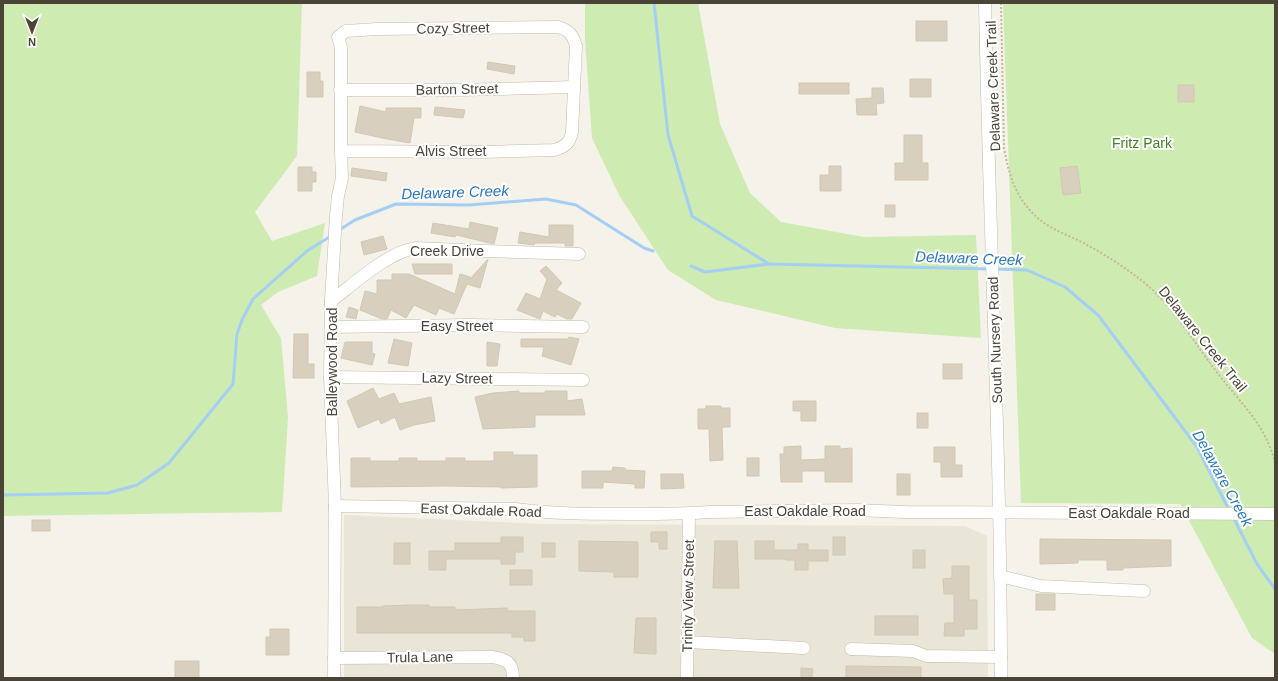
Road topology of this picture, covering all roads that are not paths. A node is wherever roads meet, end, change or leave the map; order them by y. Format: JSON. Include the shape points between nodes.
{"nodes":[{"id":1,"x":985,"y":3,"type":"edge"},
{"id":2,"x":341,"y":47,"type":"joint"},
{"id":3,"x":574,"y":87,"type":"junction"},
{"id":4,"x":340,"y":90,"type":"junction"},
{"id":5,"x":341,"y":151,"type":"junction"},
{"id":6,"x":579,"y":254,"type":"dead end"},
{"id":7,"x":332,"y":301,"type":"junction"},
{"id":8,"x":331,"y":327,"type":"junction"},
{"id":9,"x":583,"y":327,"type":"dead end"},
{"id":10,"x":330,"y":377,"type":"junction"},
{"id":11,"x":583,"y":380,"type":"dead end"},
{"id":12,"x":335,"y":506,"type":"junction"},
{"id":13,"x":999,"y":513,"type":"junction"},
{"id":14,"x":689,"y":514,"type":"junction"},
{"id":15,"x":1273,"y":514,"type":"edge"},
{"id":16,"x":1000,"y":576,"type":"junction"},
{"id":17,"x":1144,"y":591,"type":"dead end"},
{"id":18,"x":688,"y":642,"type":"junction"},
{"id":19,"x":804,"y":648,"type":"dead end"},
{"id":20,"x":851,"y":650,"type":"dead end"},
{"id":21,"x":1001,"y":657,"type":"junction"},
{"id":22,"x":334,"y":658,"type":"junction"},
{"id":23,"x":334,"y":678,"type":"edge"},
{"id":24,"x":514,"y":678,"type":"edge"},
{"id":25,"x":688,"y":678,"type":"edge"},
{"id":26,"x":1001,"y":678,"type":"edge"}],
"edges":[{"from":1,"to":13,"type":"street","name":"South Nursery Road"},
{"from":2,"to":3,"type":"street","name":"Cozy Street","via":[[338,37],[346,31],[558,27],[571,33],[576,46]]},
{"from":2,"to":4,"type":"street","name":"Balleywood Road"},
{"from":3,"to":4,"type":"street","name":"Barton Street"},
{"from":3,"to":5,"type":"street","name":"Alvis Street","via":[[570,140],[565,146],[554,150]]},
{"from":4,"to":5,"type":"street","name":"Balleywood Road"},
{"from":5,"to":7,"type":"street","name":"Balleywood Road","via":[[342,178],[336,216]]},
{"from":6,"to":7,"type":"street","name":"Creek Drive","via":[[416,248],[387,259]]},
{"from":7,"to":8,"type":"street","name":"Balleywood Road"},
{"from":8,"to":9,"type":"street","name":"Easy Street"},
{"from":8,"to":10,"type":"street","name":"Balleywood Road"},
{"from":10,"to":11,"type":"street","name":"Lazy Street"},
{"from":10,"to":12,"type":"street","name":"Balleywood Road"},
{"from":12,"to":14,"type":"street","name":"East Oakdale Road","via":[[515,509],[544,513]]},
{"from":12,"to":22,"type":"street","name":"Balleywood Road"},
{"from":13,"to":14,"type":"street","name":"East Oakdale Road","via":[[856,510]]},
{"from":13,"to":15,"type":"street","name":"East Oakdale Road"},
{"from":13,"to":16,"type":"street","name":"South Nursery Road"},
{"from":14,"to":18,"type":"street","name":"Trinity View Street"},
{"from":16,"to":17,"type":"street","via":[[1041,586]]},
{"from":16,"to":21,"type":"street","name":"South Nursery Road"},
{"from":18,"to":19,"type":"street"},
{"from":18,"to":25,"type":"street","name":"Trinity View Street"},
{"from":20,"to":21,"type":"street","via":[[913,651],[926,656]]},
{"from":21,"to":26,"type":"street","name":"South Nursery Road"},
{"from":22,"to":23,"type":"street","name":"Balleywood Road"},
{"from":22,"to":24,"type":"street","name":"Trula Lane","via":[[492,657],[506,660],[512,666]]}]}
